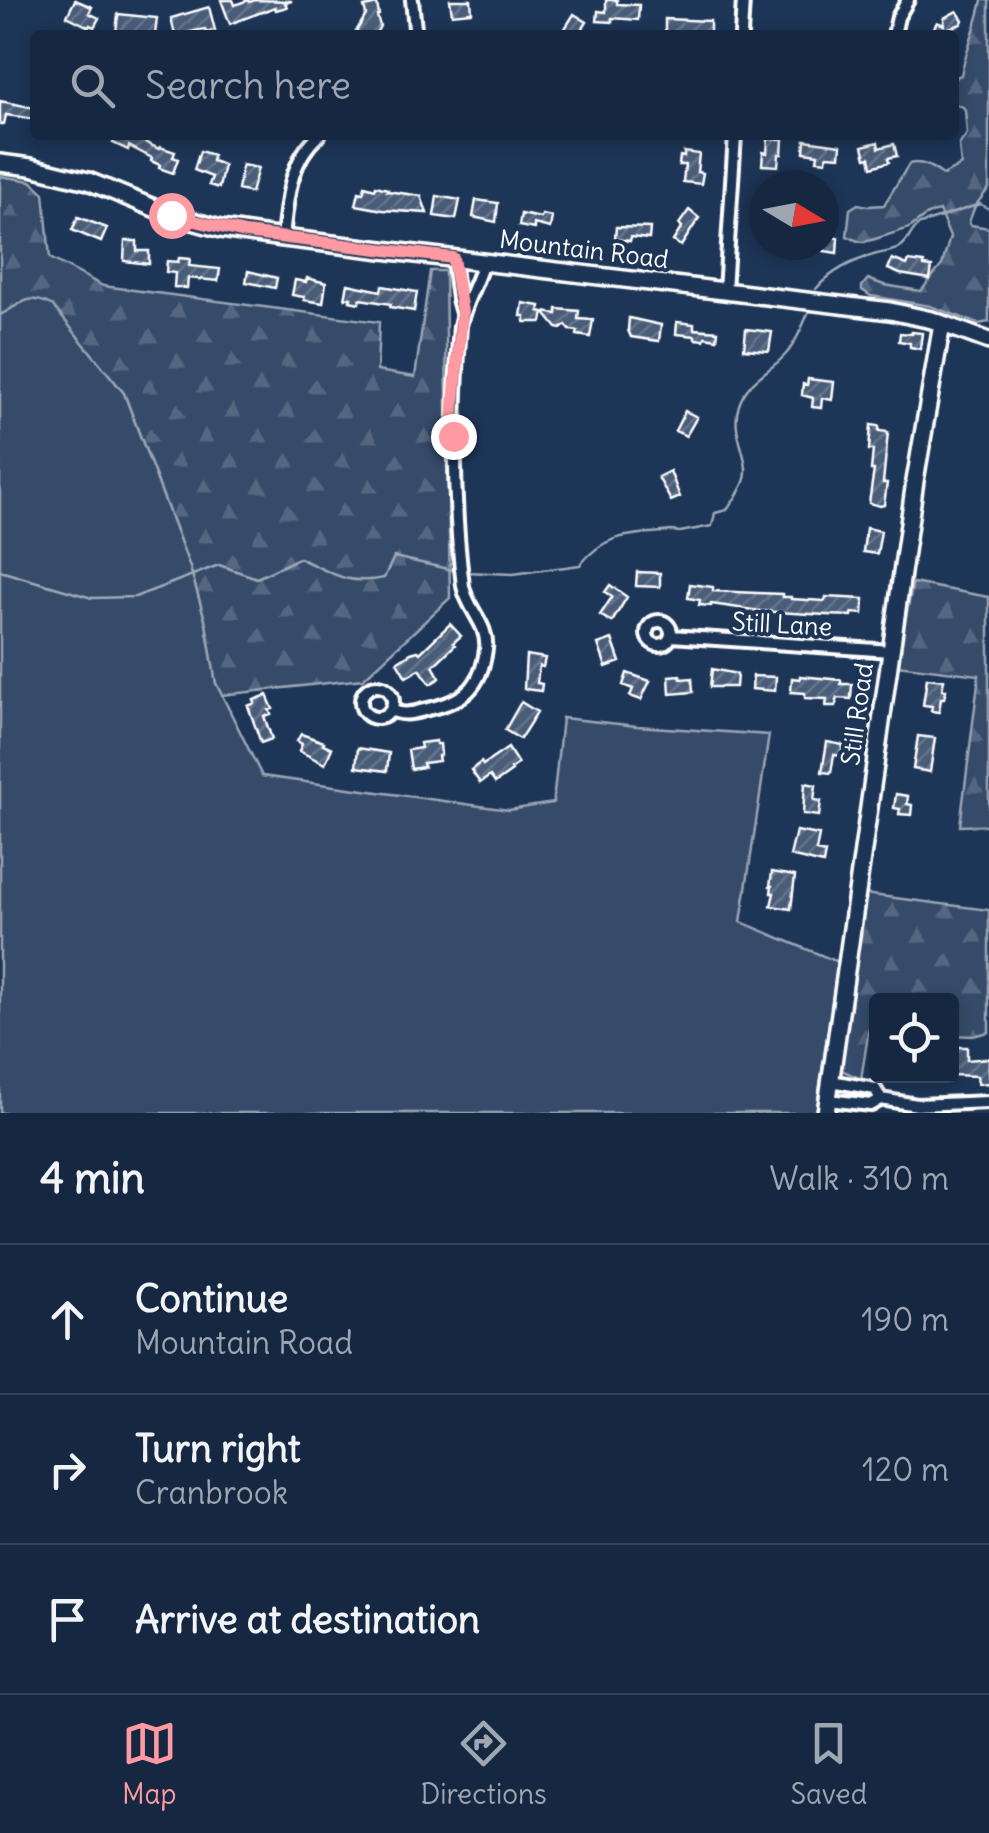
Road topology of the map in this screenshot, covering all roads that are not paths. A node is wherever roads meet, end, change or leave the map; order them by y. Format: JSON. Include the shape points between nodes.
{"nodes":[{"id":1,"x":412,"y":0,"type":"edge"},
{"id":2,"x":743,"y":0,"type":"edge"},
{"id":3,"x":908,"y":0,"type":"edge"},
{"id":4,"x":414,"y":30,"type":"edge"},
{"id":5,"x":741,"y":30,"type":"edge"},
{"id":6,"x":895,"y":30,"type":"edge"},
{"id":7,"x":315,"y":140,"type":"edge"},
{"id":8,"x":735,"y":140,"type":"edge"},
{"id":9,"x":0,"y":163,"type":"edge"},
{"id":10,"x":283,"y":238,"type":"junction"},
{"id":11,"x":453,"y":258,"type":"junction"},
{"id":12,"x":483,"y":262,"type":"junction"},
{"id":13,"x":725,"y":291,"type":"junction"},
{"id":14,"x":462,"y":312,"type":"junction"},
{"id":15,"x":942,"y":324,"type":"junction"},
{"id":16,"x":989,"y":341,"type":"edge"},
{"id":17,"x":671,"y":636,"type":"dead end"},
{"id":18,"x":892,"y":651,"type":"junction"},
{"id":19,"x":390,"y":710,"type":"dead end"},
{"id":20,"x":831,"y":1080,"type":"junction"},
{"id":21,"x":881,"y":1099,"type":"junction"},
{"id":22,"x":989,"y":1102,"type":"edge"},
{"id":23,"x":827,"y":1107,"type":"edge"},
{"id":24,"x":917,"y":1109,"type":"edge"}],
"edges":[{"from":1,"to":4,"type":"street"},
{"from":2,"to":5,"type":"street"},
{"from":3,"to":6,"type":"street"},
{"from":7,"to":10,"type":"street","via":[[290,182]]},
{"from":8,"to":13,"type":"street"},
{"from":9,"to":10,"type":"main road","name":"Mountain Road","via":[[74,177],[221,229]]},
{"from":10,"to":11,"type":"main road","name":"Mountain Road"},
{"from":11,"to":12,"type":"main road","name":"Mountain Road"},
{"from":11,"to":14,"type":"street"},
{"from":12,"to":13,"type":"main road","name":"Mountain Road"},
{"from":12,"to":14,"type":"street"},
{"from":13,"to":15,"type":"main road","name":"Mountain Road","via":[[890,311]]},
{"from":14,"to":19,"type":"street","via":[[453,436],[463,582],[486,637],[486,654],[468,694],[451,704],[413,713]]},
{"from":15,"to":16,"type":"main road","name":"Mountain Road"},
{"from":15,"to":18,"type":"main road","name":"Still Road"},
{"from":17,"to":18,"type":"street","name":"Still Lane"},
{"from":18,"to":20,"type":"main road","name":"Still Road"},
{"from":20,"to":21,"type":"street","via":[[876,1089]]},
{"from":20,"to":23,"type":"main road","name":"Still Road"},
{"from":21,"to":23,"type":"street"},
{"from":21,"to":24,"type":"street"},
{"from":22,"to":24,"type":"street"}]}
